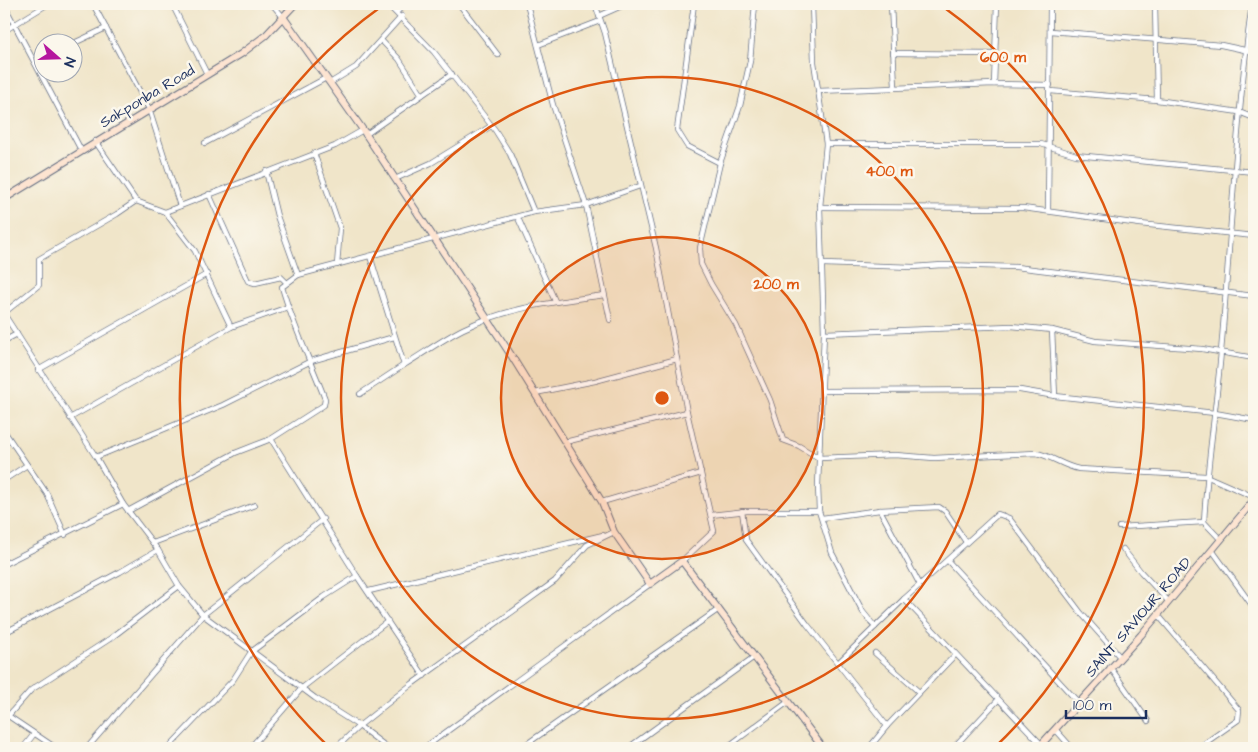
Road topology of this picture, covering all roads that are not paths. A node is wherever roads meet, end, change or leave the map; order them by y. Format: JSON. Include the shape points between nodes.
{"nodes":[{"id":1,"x":48,"y":4,"type":"edge"},
{"id":2,"x":93,"y":4,"type":"edge"},
{"id":3,"x":172,"y":4,"type":"edge"},
{"id":4,"x":272,"y":4,"type":"edge"},
{"id":5,"x":295,"y":4,"type":"edge"},
{"id":6,"x":388,"y":4,"type":"edge"},
{"id":7,"x":404,"y":4,"type":"edge"},
{"id":8,"x":459,"y":4,"type":"edge"},
{"id":9,"x":527,"y":4,"type":"edge"},
{"id":10,"x":595,"y":4,"type":"edge"},
{"id":11,"x":626,"y":4,"type":"edge"},
{"id":12,"x":694,"y":4,"type":"edge"},
{"id":13,"x":755,"y":4,"type":"edge"},
{"id":14,"x":812,"y":4,"type":"edge"},
{"id":15,"x":892,"y":4,"type":"edge"},
{"id":16,"x":997,"y":4,"type":"edge"},
{"id":17,"x":1050,"y":4,"type":"edge"},
{"id":18,"x":1155,"y":4,"type":"edge"},
{"id":19,"x":1252,"y":4,"type":"edge"},
{"id":20,"x":4,"y":6,"type":"edge"},
{"id":21,"x":397,"y":12,"type":"junction"},
{"id":22,"x":402,"y":16,"type":"junction"},
{"id":23,"x":284,"y":18,"type":"junction"},
{"id":24,"x":599,"y":18,"type":"junction"},
{"id":25,"x":15,"y":24,"type":"junction"},
{"id":26,"x":106,"y":28,"type":"junction"},
{"id":27,"x":4,"y":31,"type":"edge"},
{"id":28,"x":1050,"y":31,"type":"junction"},
{"id":29,"x":82,"y":39,"type":"edge"},
{"id":30,"x":381,"y":40,"type":"junction"},
{"id":31,"x":1155,"y":40,"type":"junction"},
{"id":32,"x":538,"y":44,"type":"junction"},
{"id":33,"x":1246,"y":50,"type":"junction"},
{"id":34,"x":1254,"y":52,"type":"edge"},
{"id":35,"x":893,"y":54,"type":"junction"},
{"id":36,"x":994,"y":54,"type":"junction"},
{"id":37,"x":498,"y":55,"type":"dead end"},
{"id":38,"x":32,"y":56,"type":"edge"},
{"id":39,"x":207,"y":74,"type":"junction"},
{"id":40,"x":452,"y":74,"type":"junction"},
{"id":41,"x":328,"y":81,"type":"junction"},
{"id":42,"x":46,"y":82,"type":"edge"},
{"id":43,"x":994,"y":84,"type":"junction"},
{"id":44,"x":895,"y":87,"type":"junction"},
{"id":45,"x":1050,"y":88,"type":"junction"},
{"id":46,"x":818,"y":91,"type":"junction"},
{"id":47,"x":422,"y":95,"type":"junction"},
{"id":48,"x":1157,"y":100,"type":"junction"},
{"id":49,"x":149,"y":109,"type":"junction"},
{"id":50,"x":1239,"y":112,"type":"junction"},
{"id":51,"x":1254,"y":118,"type":"edge"},
{"id":52,"x":491,"y":126,"type":"junction"},
{"id":53,"x":364,"y":132,"type":"junction"},
{"id":54,"x":95,"y":141,"type":"junction"},
{"id":55,"x":206,"y":143,"type":"dead end"},
{"id":56,"x":826,"y":144,"type":"junction"},
{"id":57,"x":1049,"y":146,"type":"junction"},
{"id":58,"x":81,"y":150,"type":"junction"},
{"id":59,"x":314,"y":153,"type":"junction"},
{"id":60,"x":720,"y":163,"type":"junction"},
{"id":61,"x":1236,"y":170,"type":"junction"},
{"id":62,"x":266,"y":171,"type":"junction"},
{"id":63,"x":1254,"y":172,"type":"edge"},
{"id":64,"x":395,"y":179,"type":"junction"},
{"id":65,"x":640,"y":186,"type":"junction"},
{"id":66,"x":209,"y":194,"type":"junction"},
{"id":67,"x":4,"y":199,"type":"edge"},
{"id":68,"x":136,"y":201,"type":"junction"},
{"id":69,"x":586,"y":205,"type":"junction"},
{"id":70,"x":180,"y":206,"type":"junction"},
{"id":71,"x":820,"y":207,"type":"junction"},
{"id":72,"x":1048,"y":210,"type":"junction"},
{"id":73,"x":165,"y":212,"type":"junction"},
{"id":74,"x":534,"y":212,"type":"junction"},
{"id":75,"x":518,"y":218,"type":"junction"},
{"id":76,"x":1231,"y":234,"type":"junction"},
{"id":77,"x":1254,"y":236,"type":"edge"},
{"id":78,"x":434,"y":239,"type":"junction"},
{"id":79,"x":370,"y":256,"type":"junction"},
{"id":80,"x":823,"y":264,"type":"junction"},
{"id":81,"x":337,"y":265,"type":"junction"},
{"id":82,"x":207,"y":274,"type":"junction"},
{"id":83,"x":298,"y":275,"type":"junction"},
{"id":84,"x":286,"y":282,"type":"junction"},
{"id":85,"x":1226,"y":292,"type":"junction"},
{"id":86,"x":604,"y":295,"type":"junction"},
{"id":87,"x":1254,"y":296,"type":"edge"},
{"id":88,"x":555,"y":301,"type":"junction"},
{"id":89,"x":288,"y":307,"type":"junction"},
{"id":90,"x":4,"y":313,"type":"edge"},
{"id":91,"x":488,"y":319,"type":"junction"},
{"id":92,"x":610,"y":320,"type":"dead end"},
{"id":93,"x":231,"y":326,"type":"junction"},
{"id":94,"x":1052,"y":330,"type":"junction"},
{"id":95,"x":824,"y":333,"type":"junction"},
{"id":96,"x":17,"y":334,"type":"junction"},
{"id":97,"x":394,"y":337,"type":"junction"},
{"id":98,"x":4,"y":341,"type":"edge"},
{"id":99,"x":1221,"y":352,"type":"junction"},
{"id":100,"x":1254,"y":358,"type":"edge"},
{"id":101,"x":677,"y":359,"type":"junction"},
{"id":102,"x":310,"y":361,"type":"junction"},
{"id":103,"x":404,"y":365,"type":"junction"},
{"id":104,"x":38,"y":370,"type":"junction"},
{"id":105,"x":823,"y":391,"type":"junction"},
{"id":106,"x":535,"y":393,"type":"junction"},
{"id":107,"x":360,"y":394,"type":"dead end"},
{"id":108,"x":1055,"y":396,"type":"junction"},
{"id":109,"x":687,"y":412,"type":"junction"},
{"id":110,"x":1215,"y":413,"type":"junction"},
{"id":111,"x":70,"y":418,"type":"junction"},
{"id":112,"x":1254,"y":420,"type":"edge"},
{"id":113,"x":4,"y":431,"type":"edge"},
{"id":114,"x":271,"y":439,"type":"junction"},
{"id":115,"x":565,"y":442,"type":"junction"},
{"id":116,"x":96,"y":457,"type":"junction"},
{"id":117,"x":819,"y":458,"type":"junction"},
{"id":118,"x":27,"y":465,"type":"junction"},
{"id":119,"x":701,"y":473,"type":"junction"},
{"id":120,"x":1206,"y":476,"type":"junction"},
{"id":121,"x":4,"y":480,"type":"edge"},
{"id":122,"x":1254,"y":499,"type":"edge"},
{"id":123,"x":602,"y":502,"type":"junction"},
{"id":124,"x":123,"y":504,"type":"junction"},
{"id":125,"x":255,"y":505,"type":"dead end"},
{"id":126,"x":880,"y":510,"type":"junction"},
{"id":127,"x":128,"y":511,"type":"junction"},
{"id":128,"x":742,"y":511,"type":"junction"},
{"id":129,"x":819,"y":511,"type":"junction"},
{"id":130,"x":711,"y":515,"type":"junction"},
{"id":131,"x":822,"y":518,"type":"junction"},
{"id":132,"x":323,"y":519,"type":"junction"},
{"id":133,"x":1204,"y":522,"type":"junction"},
{"id":134,"x":1119,"y":527,"type":"dead end"},
{"id":135,"x":614,"y":532,"type":"junction"},
{"id":136,"x":65,"y":535,"type":"junction"},
{"id":137,"x":1221,"y":540,"type":"junction"},
{"id":138,"x":966,"y":542,"type":"junction"},
{"id":139,"x":153,"y":543,"type":"junction"},
{"id":140,"x":1123,"y":549,"type":"dead end"},
{"id":141,"x":158,"y":550,"type":"junction"},
{"id":142,"x":1212,"y":550,"type":"junction"},
{"id":143,"x":682,"y":561,"type":"junction"},
{"id":144,"x":948,"y":561,"type":"junction"},
{"id":145,"x":4,"y":564,"type":"edge"},
{"id":146,"x":357,"y":576,"type":"junction"},
{"id":147,"x":919,"y":583,"type":"junction"},
{"id":148,"x":650,"y":584,"type":"junction"},
{"id":149,"x":179,"y":586,"type":"junction"},
{"id":150,"x":370,"y":592,"type":"junction"},
{"id":151,"x":904,"y":598,"type":"junction"},
{"id":152,"x":1169,"y":602,"type":"junction"},
{"id":153,"x":1254,"y":608,"type":"edge"},
{"id":154,"x":719,"y":609,"type":"junction"},
{"id":155,"x":203,"y":615,"type":"junction"},
{"id":156,"x":1158,"y":615,"type":"junction"},
{"id":157,"x":388,"y":621,"type":"junction"},
{"id":158,"x":876,"y":627,"type":"junction"},
{"id":159,"x":4,"y":633,"type":"edge"},
{"id":160,"x":251,"y":652,"type":"junction"},
{"id":161,"x":875,"y":653,"type":"dead end"},
{"id":162,"x":955,"y":655,"type":"junction"},
{"id":163,"x":754,"y":657,"type":"junction"},
{"id":164,"x":1120,"y":657,"type":"junction"},
{"id":165,"x":838,"y":664,"type":"junction"},
{"id":166,"x":1110,"y":667,"type":"junction"},
{"id":167,"x":424,"y":676,"type":"junction"},
{"id":168,"x":302,"y":688,"type":"junction"},
{"id":169,"x":919,"y":692,"type":"junction"},
{"id":170,"x":998,"y":700,"type":"junction"},
{"id":171,"x":788,"y":702,"type":"junction"},
{"id":172,"x":1078,"y":703,"type":"junction"},
{"id":173,"x":6,"y":715,"type":"edge"},
{"id":174,"x":1148,"y":720,"type":"dead end"},
{"id":175,"x":359,"y":726,"type":"junction"},
{"id":176,"x":887,"y":726,"type":"junction"},
{"id":177,"x":1055,"y":729,"type":"junction"},
{"id":178,"x":34,"y":734,"type":"junction"},
{"id":179,"x":634,"y":746,"type":"edge"},
{"id":180,"x":1040,"y":746,"type":"edge"},
{"id":181,"x":821,"y":747,"type":"edge"},
{"id":182,"x":23,"y":748,"type":"edge"},
{"id":183,"x":56,"y":748,"type":"edge"},
{"id":184,"x":86,"y":748,"type":"edge"},
{"id":185,"x":168,"y":748,"type":"edge"},
{"id":186,"x":250,"y":748,"type":"edge"},
{"id":187,"x":336,"y":748,"type":"edge"},
{"id":188,"x":388,"y":748,"type":"edge"},
{"id":189,"x":424,"y":748,"type":"edge"},
{"id":190,"x":521,"y":748,"type":"edge"},
{"id":191,"x":628,"y":748,"type":"edge"},
{"id":192,"x":726,"y":748,"type":"edge"},
{"id":193,"x":869,"y":748,"type":"edge"},
{"id":194,"x":953,"y":748,"type":"edge"},
{"id":195,"x":1072,"y":748,"type":"edge"},
{"id":196,"x":1198,"y":748,"type":"edge"}],
"edges":[{"from":1,"to":25,"type":"street"},
{"from":2,"to":26,"type":"street"},
{"from":3,"to":39,"type":"street"},
{"from":4,"to":23,"type":"street"},
{"from":5,"to":23,"type":"street","name":"Sakponba Road"},
{"from":6,"to":21,"type":"street"},
{"from":7,"to":21,"type":"street"},
{"from":8,"to":37,"type":"street"},
{"from":9,"to":32,"type":"street"},
{"from":10,"to":24,"type":"street"},
{"from":11,"to":24,"type":"street"},
{"from":12,"to":60,"type":"street","via":[[677,130],[686,146]]},
{"from":13,"to":60,"type":"street","via":[[750,61],[740,106]]},
{"from":14,"to":46,"type":"street"},
{"from":15,"to":35,"type":"street"},
{"from":16,"to":36,"type":"street"},
{"from":17,"to":28,"type":"street"},
{"from":18,"to":31,"type":"street"},
{"from":19,"to":33,"type":"street"},
{"from":20,"to":25,"type":"street"},
{"from":21,"to":22,"type":"street"},
{"from":22,"to":30,"type":"street"},
{"from":22,"to":40,"type":"street"},
{"from":23,"to":39,"type":"street","name":"Sakponba Road","via":[[241,54]]},
{"from":23,"to":41,"type":"street"},
{"from":24,"to":32,"type":"street"},
{"from":24,"to":65,"type":"street"},
{"from":25,"to":27,"type":"street"},
{"from":25,"to":38,"type":"street"},
{"from":26,"to":29,"type":"street"},
{"from":26,"to":49,"type":"street"},
{"from":28,"to":31,"type":"street"},
{"from":28,"to":45,"type":"street"},
{"from":30,"to":41,"type":"street","via":[[356,67]]},
{"from":30,"to":47,"type":"street"},
{"from":31,"to":33,"type":"street"},
{"from":31,"to":48,"type":"street"},
{"from":32,"to":69,"type":"street","via":[[553,105]]},
{"from":33,"to":34,"type":"street"},
{"from":33,"to":50,"type":"street"},
{"from":35,"to":36,"type":"street"},
{"from":35,"to":44,"type":"street"},
{"from":36,"to":43,"type":"street"},
{"from":39,"to":49,"type":"street","name":"Sakponba Road"},
{"from":40,"to":47,"type":"street"},
{"from":40,"to":52,"type":"street"},
{"from":41,"to":53,"type":"street"},
{"from":41,"to":55,"type":"street"},
{"from":42,"to":58,"type":"street"},
{"from":43,"to":44,"type":"street"},
{"from":43,"to":45,"type":"street"},
{"from":44,"to":46,"type":"street"},
{"from":45,"to":48,"type":"street"},
{"from":45,"to":57,"type":"street"},
{"from":46,"to":56,"type":"street"},
{"from":47,"to":53,"type":"street"},
{"from":48,"to":50,"type":"street"},
{"from":49,"to":54,"type":"street","name":"Sakponba Road"},
{"from":49,"to":70,"type":"street"},
{"from":50,"to":51,"type":"street"},
{"from":50,"to":61,"type":"street"},
{"from":52,"to":64,"type":"street","via":[[431,163]]},
{"from":52,"to":74,"type":"street","via":[[510,154]]},
{"from":53,"to":59,"type":"street"},
{"from":53,"to":64,"type":"street"},
{"from":54,"to":58,"type":"street","name":"Sakponba Road"},
{"from":54,"to":68,"type":"street"},
{"from":56,"to":57,"type":"street"},
{"from":56,"to":71,"type":"street"},
{"from":57,"to":61,"type":"street","via":[[1076,154]]},
{"from":57,"to":72,"type":"street"},
{"from":58,"to":67,"type":"street","name":"Sakponba Road"},
{"from":59,"to":62,"type":"street"},
{"from":59,"to":81,"type":"street","via":[[340,228]]},
{"from":60,"to":117,"type":"street","via":[[700,248],[701,264],[736,325],[770,400],[783,440]]},
{"from":61,"to":63,"type":"street"},
{"from":61,"to":76,"type":"street"},
{"from":62,"to":66,"type":"street"},
{"from":62,"to":83,"type":"street","via":[[277,216]]},
{"from":64,"to":78,"type":"street"},
{"from":65,"to":69,"type":"street"},
{"from":65,"to":101,"type":"street","via":[[656,248]]},
{"from":66,"to":70,"type":"street"},
{"from":66,"to":84,"type":"street","via":[[248,281],[281,277]]},
{"from":68,"to":73,"type":"street"},
{"from":68,"to":90,"type":"street","via":[[39,259],[39,285]]},
{"from":69,"to":74,"type":"street"},
{"from":69,"to":86,"type":"street"},
{"from":70,"to":73,"type":"street"},
{"from":71,"to":72,"type":"street"},
{"from":71,"to":80,"type":"street"},
{"from":72,"to":76,"type":"street"},
{"from":73,"to":82,"type":"street","via":[[195,251]]},
{"from":74,"to":75,"type":"street"},
{"from":75,"to":78,"type":"street"},
{"from":75,"to":88,"type":"street"},
{"from":76,"to":77,"type":"street"},
{"from":76,"to":85,"type":"street"},
{"from":78,"to":79,"type":"street"},
{"from":78,"to":91,"type":"street"},
{"from":79,"to":81,"type":"street"},
{"from":79,"to":97,"type":"street"},
{"from":80,"to":85,"type":"street","via":[[1016,267]]},
{"from":80,"to":95,"type":"street"},
{"from":81,"to":83,"type":"street"},
{"from":82,"to":93,"type":"street"},
{"from":82,"to":104,"type":"street"},
{"from":83,"to":84,"type":"street"},
{"from":84,"to":89,"type":"street","via":[[282,287]]},
{"from":85,"to":87,"type":"street"},
{"from":85,"to":99,"type":"street"},
{"from":86,"to":88,"type":"street"},
{"from":86,"to":92,"type":"street"},
{"from":88,"to":91,"type":"street"},
{"from":89,"to":93,"type":"street"},
{"from":89,"to":102,"type":"street"},
{"from":90,"to":96,"type":"street"},
{"from":91,"to":103,"type":"street"},
{"from":91,"to":106,"type":"street"},
{"from":93,"to":111,"type":"street"},
{"from":94,"to":95,"type":"street","via":[[1011,326]]},
{"from":94,"to":99,"type":"street","via":[[1089,340]]},
{"from":94,"to":108,"type":"street"},
{"from":95,"to":105,"type":"street"},
{"from":96,"to":98,"type":"street"},
{"from":96,"to":104,"type":"street"},
{"from":97,"to":102,"type":"street"},
{"from":97,"to":103,"type":"street"},
{"from":99,"to":100,"type":"street"},
{"from":99,"to":110,"type":"street"},
{"from":101,"to":106,"type":"street"},
{"from":101,"to":109,"type":"street"},
{"from":102,"to":114,"type":"street","via":[[324,405]]},
{"from":102,"to":116,"type":"street","via":[[223,406]]},
{"from":103,"to":107,"type":"street"},
{"from":104,"to":111,"type":"street"},
{"from":105,"to":108,"type":"street","via":[[984,388]]},
{"from":105,"to":117,"type":"street"},
{"from":106,"to":115,"type":"street"},
{"from":108,"to":110,"type":"street"},
{"from":109,"to":115,"type":"street"},
{"from":109,"to":119,"type":"street"},
{"from":110,"to":112,"type":"street"},
{"from":110,"to":120,"type":"street"},
{"from":111,"to":116,"type":"street"},
{"from":113,"to":118,"type":"street"},
{"from":114,"to":127,"type":"street","via":[[235,453]]},
{"from":114,"to":132,"type":"street"},
{"from":115,"to":123,"type":"street"},
{"from":116,"to":124,"type":"street"},
{"from":117,"to":120,"type":"street","via":[[895,455],[934,458],[1036,453],[1079,469]]},
{"from":117,"to":129,"type":"street"},
{"from":118,"to":121,"type":"street"},
{"from":118,"to":136,"type":"street","via":[[47,494]]},
{"from":119,"to":123,"type":"street"},
{"from":119,"to":130,"type":"street"},
{"from":120,"to":122,"type":"street"},
{"from":120,"to":133,"type":"street"},
{"from":122,"to":137,"type":"street","name":"SAINT SAVIOUR ROAD"},
{"from":123,"to":135,"type":"street"},
{"from":124,"to":127,"type":"street"},
{"from":124,"to":136,"type":"street"},
{"from":125,"to":139,"type":"street"},
{"from":126,"to":131,"type":"street"},
{"from":126,"to":138,"type":"street","via":[[939,507]]},
{"from":126,"to":147,"type":"street"},
{"from":127,"to":139,"type":"street"},
{"from":128,"to":129,"type":"street"},
{"from":128,"to":130,"type":"street"},
{"from":128,"to":165,"type":"street","via":[[746,540]]},
{"from":129,"to":131,"type":"street"},
{"from":130,"to":143,"type":"street","via":[[714,531]]},
{"from":131,"to":158,"type":"street","via":[[832,553],[863,612]]},
{"from":132,"to":146,"type":"street"},
{"from":132,"to":155,"type":"street"},
{"from":133,"to":134,"type":"street"},
{"from":133,"to":137,"type":"street"},
{"from":135,"to":148,"type":"street"},
{"from":135,"to":150,"type":"street"},
{"from":135,"to":167,"type":"street","via":[[587,545],[555,581]]},
{"from":136,"to":145,"type":"street"},
{"from":137,"to":142,"type":"street","name":"SAINT SAVIOUR ROAD"},
{"from":138,"to":144,"type":"street"},
{"from":138,"to":164,"type":"street","via":[[998,514],[1009,518],[1081,613]]},
{"from":139,"to":141,"type":"street"},
{"from":140,"to":152,"type":"street"},
{"from":141,"to":149,"type":"street"},
{"from":141,"to":159,"type":"street"},
{"from":142,"to":152,"type":"street","name":"SAINT SAVIOUR ROAD"},
{"from":142,"to":153,"type":"street"},
{"from":143,"to":148,"type":"street"},
{"from":143,"to":154,"type":"street"},
{"from":144,"to":147,"type":"street"},
{"from":144,"to":172,"type":"street"},
{"from":146,"to":150,"type":"street"},
{"from":146,"to":160,"type":"street"},
{"from":147,"to":151,"type":"street"},
{"from":148,"to":189,"type":"street"},
{"from":149,"to":155,"type":"street"},
{"from":149,"to":173,"type":"street","via":[[111,638],[31,690]]},
{"from":150,"to":157,"type":"street"},
{"from":151,"to":158,"type":"street"},
{"from":151,"to":162,"type":"street"},
{"from":152,"to":156,"type":"street","name":"SAINT SAVIOUR ROAD"},
{"from":154,"to":163,"type":"street"},
{"from":154,"to":190,"type":"street"},
{"from":155,"to":160,"type":"street"},
{"from":155,"to":184,"type":"street"},
{"from":156,"to":164,"type":"street","name":"SAINT SAVIOUR ROAD"},
{"from":156,"to":196,"type":"street","via":[[1239,710],[1238,720]]},
{"from":157,"to":167,"type":"street"},
{"from":157,"to":168,"type":"street"},
{"from":158,"to":165,"type":"street"},
{"from":160,"to":168,"type":"street"},
{"from":160,"to":185,"type":"street","via":[[233,680]]},
{"from":161,"to":169,"type":"street"},
{"from":162,"to":169,"type":"street"},
{"from":162,"to":170,"type":"street"},
{"from":163,"to":171,"type":"street"},
{"from":163,"to":179,"type":"street"},
{"from":164,"to":166,"type":"street","name":"SAINT SAVIOUR ROAD"},
{"from":165,"to":176,"type":"street"},
{"from":166,"to":172,"type":"street","name":"SAINT SAVIOUR ROAD"},
{"from":166,"to":174,"type":"street"},
{"from":167,"to":175,"type":"street"},
{"from":168,"to":175,"type":"street"},
{"from":168,"to":186,"type":"street"},
{"from":169,"to":176,"type":"street"},
{"from":170,"to":180,"type":"street"},
{"from":170,"to":194,"type":"street"},
{"from":171,"to":181,"type":"street"},
{"from":171,"to":192,"type":"street"},
{"from":172,"to":177,"type":"street","name":"SAINT SAVIOUR ROAD"},
{"from":173,"to":178,"type":"street"},
{"from":175,"to":187,"type":"street"},
{"from":175,"to":188,"type":"street"},
{"from":176,"to":193,"type":"street"},
{"from":177,"to":180,"type":"street","name":"SAINT SAVIOUR ROAD"},
{"from":177,"to":195,"type":"street"},
{"from":178,"to":182,"type":"street"},
{"from":178,"to":183,"type":"street"},
{"from":179,"to":191,"type":"street"}]}
